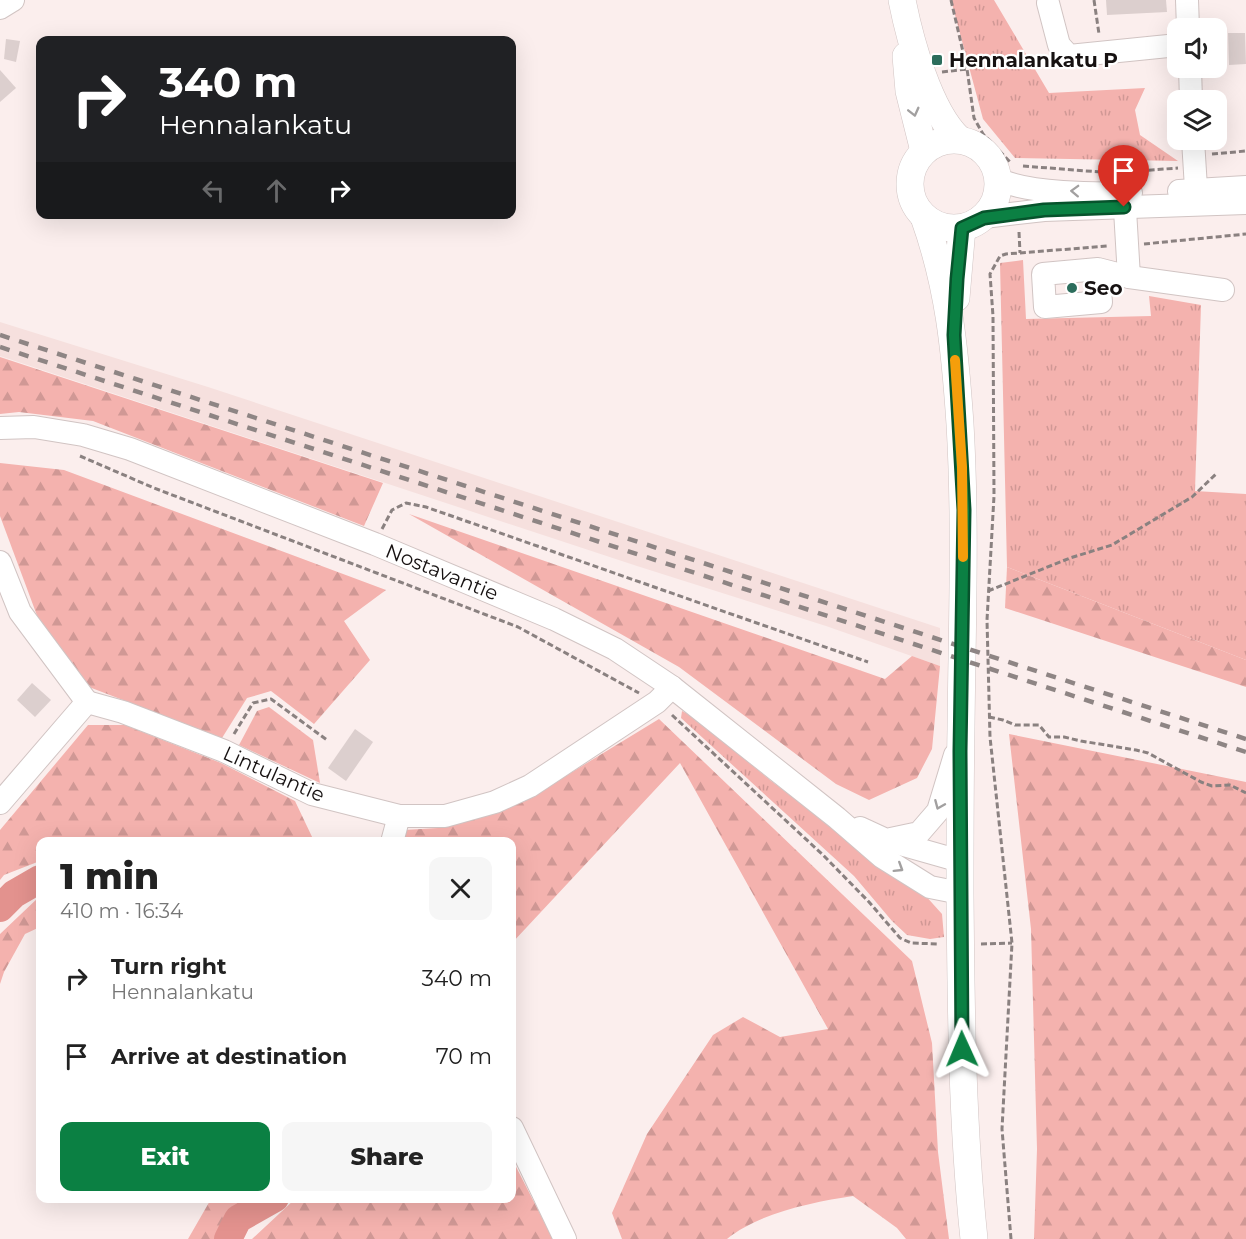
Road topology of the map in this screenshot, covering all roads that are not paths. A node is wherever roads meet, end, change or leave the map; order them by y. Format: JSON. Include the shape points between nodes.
{"nodes":[{"id":1,"x":13,"y":0,"type":"edge"},
{"id":2,"x":1187,"y":0,"type":"edge"},
{"id":3,"x":1048,"y":3,"type":"dead end"},
{"id":4,"x":903,"y":6,"type":"edge"},
{"id":5,"x":0,"y":8,"type":"edge"},
{"id":6,"x":1188,"y":18,"type":"edge"},
{"id":7,"x":1167,"y":46,"type":"edge"},
{"id":8,"x":958,"y":139,"type":"junction"},
{"id":9,"x":1194,"y":150,"type":"edge"},
{"id":10,"x":924,"y":151,"type":"junction"},
{"id":11,"x":998,"y":179,"type":"junction"},
{"id":12,"x":1196,"y":187,"type":"junction"},
{"id":13,"x":1246,"y":187,"type":"edge"},
{"id":14,"x":1124,"y":200,"type":"junction"},
{"id":15,"x":1246,"y":203,"type":"edge"},
{"id":16,"x":924,"y":217,"type":"junction"},
{"id":17,"x":973,"y":223,"type":"junction"},
{"id":18,"x":1098,"y":269,"type":"dead end"},
{"id":19,"x":1129,"y":278,"type":"junction"},
{"id":20,"x":1223,"y":290,"type":"dead end"},
{"id":21,"x":954,"y":335,"type":"junction"},
{"id":22,"x":0,"y":428,"type":"edge"},
{"id":23,"x":0,"y":562,"type":"edge"},
{"id":24,"x":664,"y":695,"type":"junction"},
{"id":25,"x":87,"y":702,"type":"junction"},
{"id":26,"x":961,"y":728,"type":"junction"},
{"id":27,"x":0,"y":804,"type":"edge"},
{"id":28,"x":399,"y":816,"type":"junction"},
{"id":29,"x":837,"y":818,"type":"junction"},
{"id":30,"x":393,"y":837,"type":"edge"},
{"id":31,"x":886,"y":840,"type":"junction"},
{"id":32,"x":960,"y":861,"type":"junction"},
{"id":33,"x":960,"y":893,"type":"junction"},
{"id":34,"x":516,"y":1136,"type":"edge"},
{"id":35,"x":565,"y":1239,"type":"edge"},
{"id":36,"x":974,"y":1239,"type":"edge"}],
"edges":[{"from":1,"to":5,"type":"street"},
{"from":2,"to":6,"type":"street"},
{"from":3,"to":7,"type":"street","via":[[1059,45],[1069,56]]},
{"from":4,"to":8,"type":"main road","via":[[928,86],[946,124]]},
{"from":4,"to":10,"type":"main road","one_way":true,"via":[[909,91]]},
{"from":8,"to":10,"type":"main road","via":[[935,143]]},
{"from":8,"to":11,"type":"main road","via":[[971,142],[991,158]]},
{"from":9,"to":12,"type":"street"},
{"from":10,"to":16,"type":"main road","via":[[910,175],[910,191]]},
{"from":14,"to":11,"type":"street","one_way":true,"via":[[1015,186]]},
{"from":11,"to":17,"type":"main road","via":[[992,208]]},
{"from":12,"to":13,"type":"street"},
{"from":12,"to":14,"type":"street"},
{"from":12,"to":15,"type":"street"},
{"from":14,"to":17,"type":"street"},
{"from":14,"to":19,"type":"street"},
{"from":16,"to":17,"type":"main road","via":[[942,226]]},
{"from":16,"to":21,"type":"main road","via":[[935,248]]},
{"from":17,"to":21,"type":"main road","via":[[957,279]]},
{"from":18,"to":19,"type":"street"},
{"from":19,"to":20,"type":"street"},
{"from":21,"to":26,"type":"main road","via":[[964,510]]},
{"from":22,"to":24,"type":"street","name":"Nostavantie","via":[[33,427],[82,435],[130,449],[375,544],[554,618],[615,650]]},
{"from":23,"to":25,"type":"street","via":[[20,612]]},
{"from":24,"to":28,"type":"street","name":"Lintulantie","via":[[521,790],[495,802],[445,816]]},
{"from":24,"to":29,"type":"street","name":"Nostavantie"},
{"from":25,"to":27,"type":"street"},
{"from":25,"to":28,"type":"street","name":"Lintulantie","via":[[224,751],[312,794]]},
{"from":26,"to":31,"type":"street","one_way":true,"via":[[938,811],[919,833]]},
{"from":26,"to":32,"type":"main road"},
{"from":28,"to":30,"type":"street"},
{"from":29,"to":31,"type":"street","name":"Nostavantie"},
{"from":29,"to":33,"type":"street","name":"Nostavantie","one_way":true,"via":[[882,857],[930,887]]},
{"from":31,"to":32,"type":"street","name":"Nostavantie"},
{"from":32,"to":33,"type":"main road"},
{"from":33,"to":36,"type":"main road","via":[[963,1096]]},
{"from":34,"to":35,"type":"street"}]}
